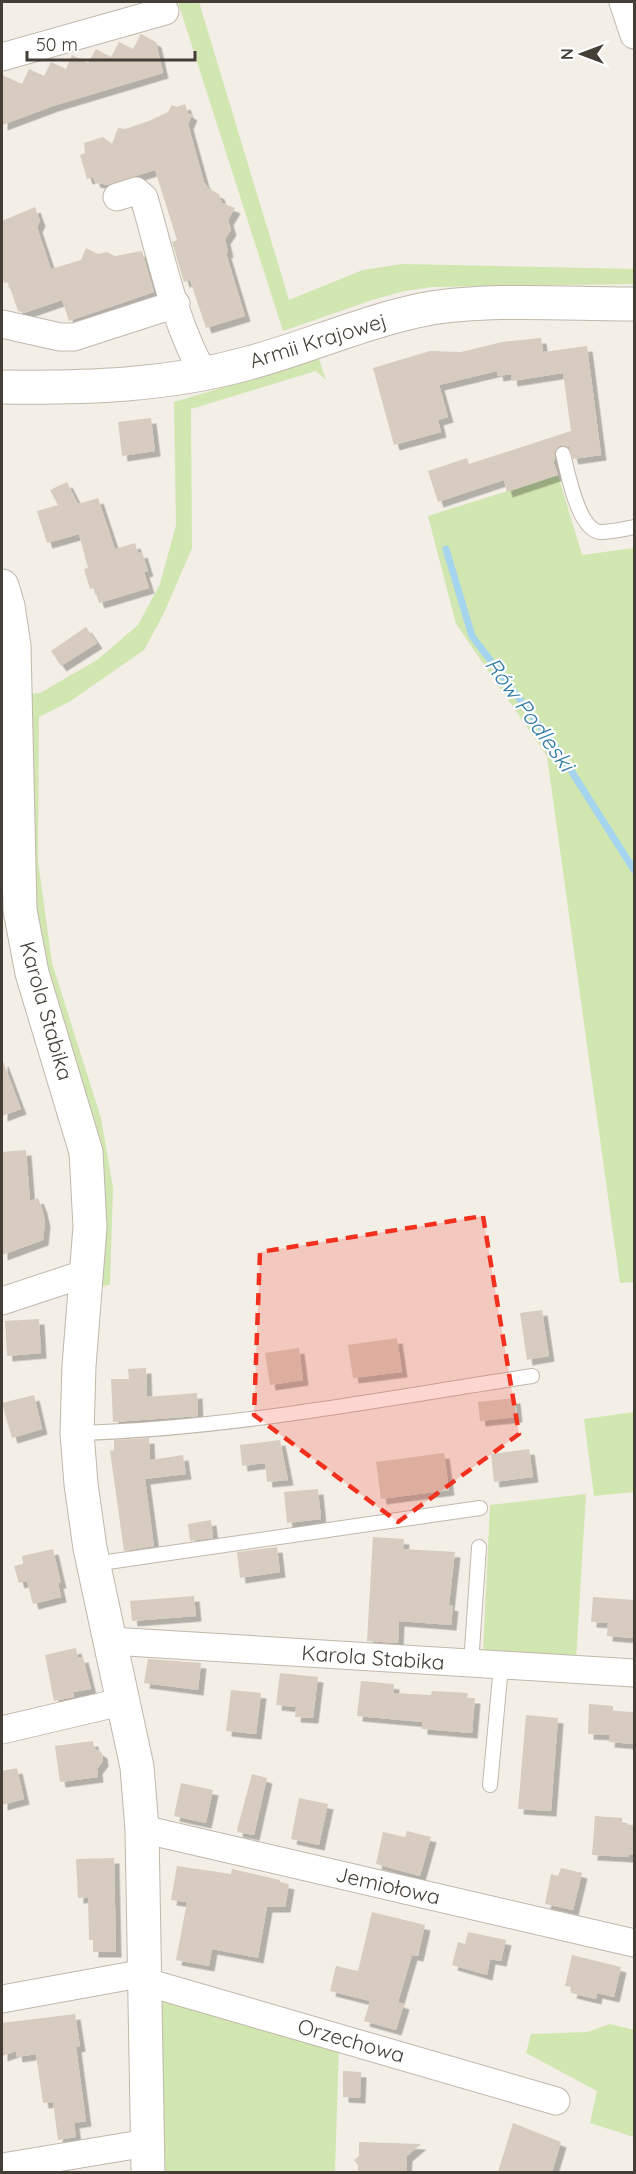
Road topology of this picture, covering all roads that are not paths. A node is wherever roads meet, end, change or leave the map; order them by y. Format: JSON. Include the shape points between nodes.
{"nodes":[{"id":1,"x":623,"y":2,"type":"edge"},
{"id":2,"x":165,"y":11,"type":"dead end"},
{"id":3,"x":634,"y":35,"type":"edge"},
{"id":4,"x":2,"y":57,"type":"edge"},
{"id":5,"x":117,"y":197,"type":"dead end"},
{"id":6,"x":176,"y":304,"type":"junction"},
{"id":7,"x":634,"y":304,"type":"edge"},
{"id":8,"x":2,"y":324,"type":"edge"},
{"id":9,"x":204,"y":374,"type":"junction"},
{"id":10,"x":2,"y":387,"type":"edge"},
{"id":11,"x":563,"y":454,"type":"dead end"},
{"id":12,"x":634,"y":527,"type":"edge"},
{"id":13,"x":2,"y":586,"type":"edge"},
{"id":14,"x":8,"y":648,"type":"edge"},
{"id":15,"x":87,"y":1273,"type":"junction"},
{"id":16,"x":2,"y":1301,"type":"edge"},
{"id":17,"x":531,"y":1377,"type":"dead end"},
{"id":18,"x":78,"y":1433,"type":"junction"},
{"id":19,"x":480,"y":1508,"type":"dead end"},
{"id":20,"x":478,"y":1547,"type":"dead end"},
{"id":21,"x":94,"y":1564,"type":"junction"},
{"id":22,"x":111,"y":1641,"type":"junction"},
{"id":23,"x":471,"y":1664,"type":"junction"},
{"id":24,"x":501,"y":1666,"type":"junction"},
{"id":25,"x":634,"y":1673,"type":"edge"},
{"id":26,"x":124,"y":1701,"type":"junction"},
{"id":27,"x":2,"y":1730,"type":"edge"},
{"id":28,"x":490,"y":1785,"type":"dead end"},
{"id":29,"x":142,"y":1829,"type":"junction"},
{"id":30,"x":634,"y":1943,"type":"edge"},
{"id":31,"x":146,"y":1978,"type":"junction"},
{"id":32,"x":2,"y":1999,"type":"edge"},
{"id":33,"x":556,"y":2101,"type":"dead end"},
{"id":34,"x":148,"y":2158,"type":"edge"},
{"id":35,"x":2,"y":2167,"type":"edge"}],
"edges":[{"from":1,"to":3,"type":"street"},
{"from":2,"to":4,"type":"street"},
{"from":5,"to":6,"type":"street","via":[[136,191],[144,198]]},
{"from":6,"to":8,"type":"street","via":[[74,337]]},
{"from":6,"to":9,"type":"street"},
{"from":7,"to":9,"type":"street","name":"Armii Krajowej","via":[[443,307],[404,314]]},
{"from":9,"to":10,"type":"street","name":"Armii Krajowej","via":[[116,387]]},
{"from":11,"to":12,"type":"lane","via":[[581,515],[589,527],[599,532]]},
{"from":13,"to":14,"type":"street","name":"Karola Stabika","via":[[8,606]]},
{"from":14,"to":15,"type":"street","name":"Karola Stabika","via":[[20,910],[32,973],[86,1152],[90,1227]]},
{"from":15,"to":16,"type":"street"},
{"from":15,"to":18,"type":"street","name":"Karola Stabika"},
{"from":17,"to":18,"type":"lane","via":[[202,1425]]},
{"from":18,"to":21,"type":"street","name":"Karola Stabika","via":[[81,1485]]},
{"from":19,"to":21,"type":"lane"},
{"from":20,"to":23,"type":"lane"},
{"from":21,"to":22,"type":"street","name":"Karola Stabika"},
{"from":22,"to":23,"type":"street","name":"Karola Stabika"},
{"from":22,"to":26,"type":"street","name":"Karola Stabika"},
{"from":23,"to":24,"type":"street","name":"Karola Stabika"},
{"from":24,"to":25,"type":"street","name":"Karola Stabika"},
{"from":24,"to":28,"type":"lane"},
{"from":26,"to":27,"type":"street"},
{"from":26,"to":29,"type":"street","name":"Karola Stabika","via":[[137,1767]]},
{"from":29,"to":30,"type":"street","name":"Jemiołowa"},
{"from":29,"to":31,"type":"street","name":"Karola Stabika"},
{"from":31,"to":32,"type":"street"},
{"from":31,"to":33,"type":"street","name":"Orzechowa"},
{"from":31,"to":34,"type":"street","name":"Karola Stabika"},
{"from":34,"to":35,"type":"street","name":"Karola Stabika"}]}
